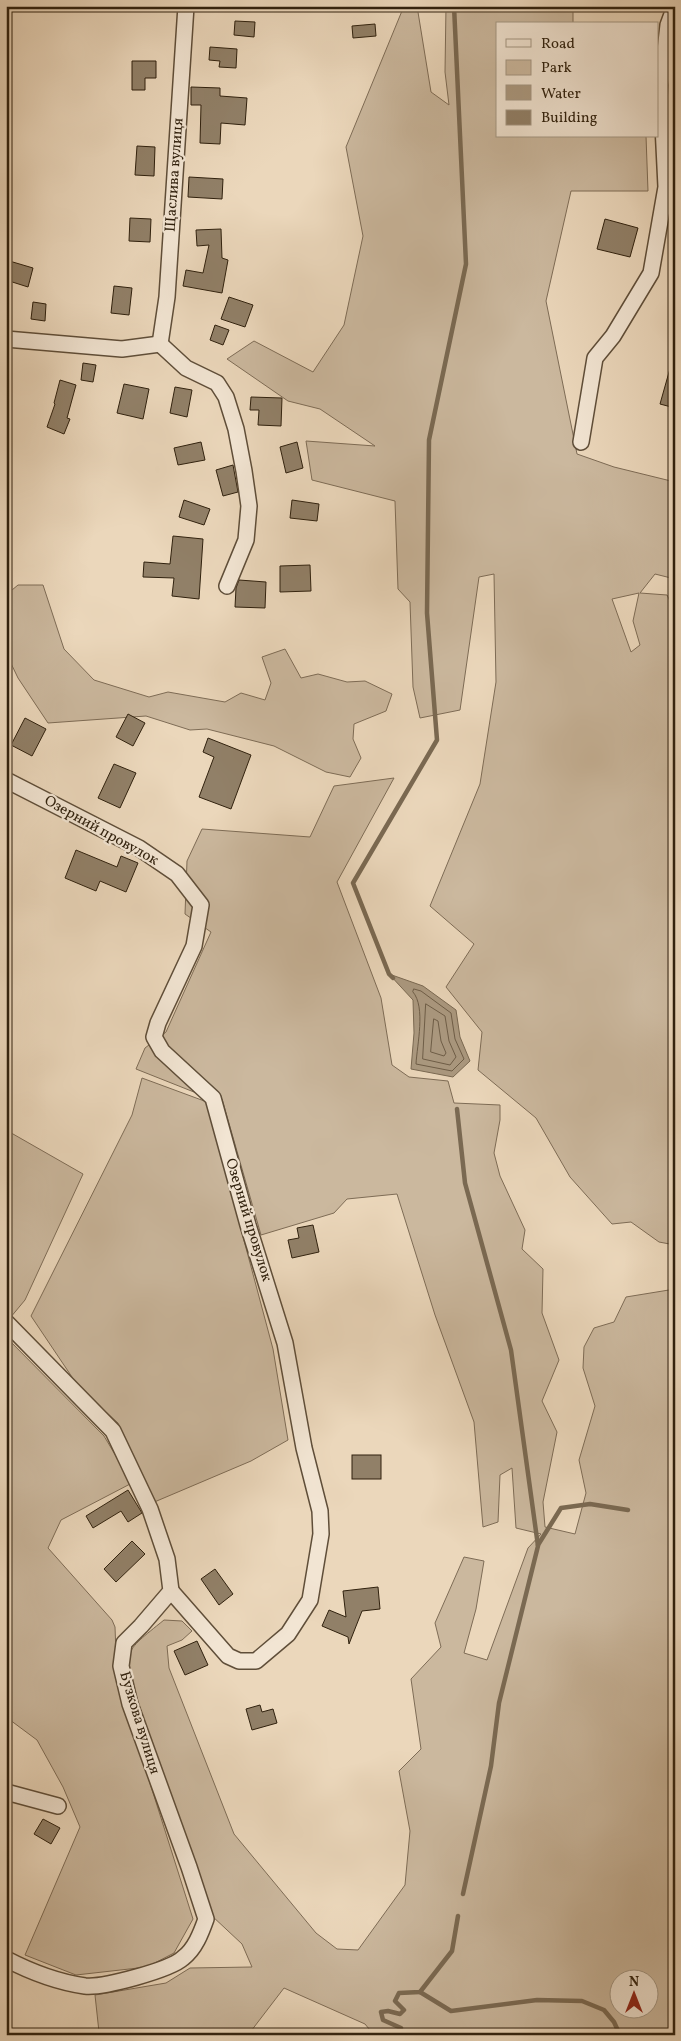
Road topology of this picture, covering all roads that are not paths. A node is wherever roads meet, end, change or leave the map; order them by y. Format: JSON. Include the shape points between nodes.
{"nodes":[{"id":1,"x":186,"y":6,"type":"edge"},
{"id":2,"x":675,"y":6,"type":"edge"},
{"id":3,"x":6,"y":339,"type":"edge"},
{"id":4,"x":160,"y":344,"type":"junction"},
{"id":5,"x":580,"y":442,"type":"dead end"},
{"id":6,"x":227,"y":586,"type":"dead end"},
{"id":7,"x":6,"y":780,"type":"edge"},
{"id":8,"x":6,"y":1322,"type":"edge"},
{"id":9,"x":170,"y":1591,"type":"junction"},
{"id":10,"x":6,"y":1792,"type":"edge"},
{"id":11,"x":58,"y":1806,"type":"dead end"},
{"id":12,"x":6,"y":1959,"type":"edge"}],
"edges":[{"from":1,"to":4,"type":"street","name":"Щаслива вулиця","via":[[167,297]]},
{"from":2,"to":5,"type":"street","via":[[668,26],[661,85],[666,188],[651,273],[613,336],[595,358]]},
{"from":3,"to":4,"type":"street","via":[[122,350]]},
{"from":4,"to":6,"type":"street","via":[[186,368],[217,382],[226,397],[236,429],[249,506],[246,540]]},
{"from":7,"to":9,"type":"street","name":"Озерний провулок","via":[[139,848],[177,874],[201,905],[194,946],[154,1037],[162,1051],[212,1098],[285,1343],[304,1448],[320,1511],[321,1534],[310,1600],[288,1634],[256,1661],[239,1662],[228,1656]]},
{"from":8,"to":9,"type":"street","via":[[113,1431],[150,1509],[167,1558]]},
{"from":9,"to":12,"type":"street","name":"Бузкова вулиця","via":[[124,1643],[121,1666],[130,1704],[206,1919],[198,1938],[183,1959],[127,1980],[87,1986],[38,1975]]},
{"from":10,"to":11,"type":"street"}]}
